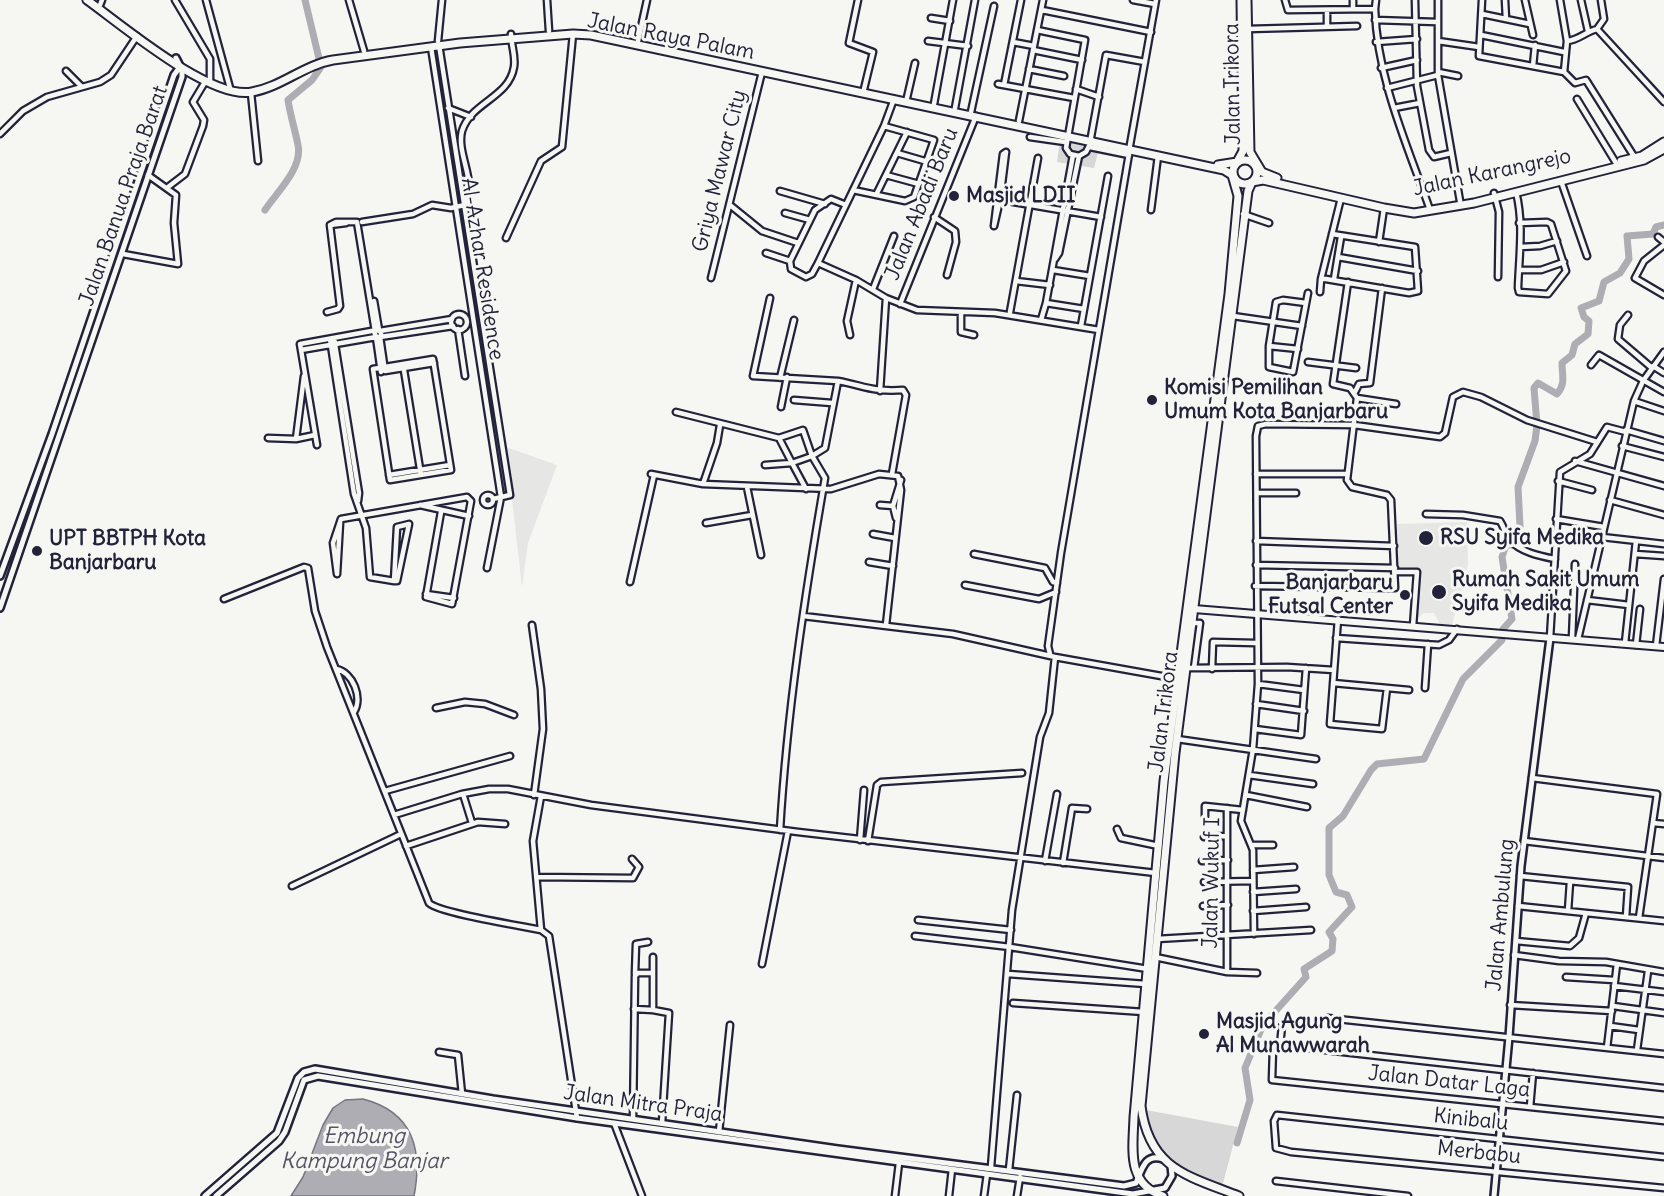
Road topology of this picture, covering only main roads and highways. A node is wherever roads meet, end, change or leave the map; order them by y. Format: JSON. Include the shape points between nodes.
{"nodes":[{"id":1,"x":87,"y":0,"type":"edge"},
{"id":2,"x":1241,"y":0,"type":"edge"},
{"id":3,"x":1247,"y":0,"type":"edge"},
{"id":4,"x":99,"y":2,"type":"edge"},
{"id":5,"x":511,"y":36,"type":"junction"},
{"id":6,"x":400,"y":49,"type":"junction"},
{"id":7,"x":173,"y":59,"type":"junction"},
{"id":8,"x":317,"y":63,"type":"junction"},
{"id":9,"x":190,"y":70,"type":"junction"},
{"id":10,"x":208,"y":81,"type":"junction"},
{"id":11,"x":878,"y":94,"type":"junction"},
{"id":12,"x":906,"y":100,"type":"junction"},
{"id":13,"x":974,"y":114,"type":"junction"},
{"id":14,"x":1067,"y":137,"type":"junction"},
{"id":15,"x":1664,"y":142,"type":"edge"},
{"id":16,"x":1130,"y":149,"type":"junction"},
{"id":17,"x":1664,"y":149,"type":"edge"},
{"id":18,"x":1237,"y":162,"type":"junction"},
{"id":19,"x":1256,"y":166,"type":"junction"},
{"id":20,"x":1590,"y":172,"type":"junction"},
{"id":21,"x":1235,"y":179,"type":"junction"},
{"id":22,"x":1252,"y":182,"type":"junction"},
{"id":23,"x":1495,"y":195,"type":"junction"},
{"id":24,"x":1208,"y":484,"type":"junction"},
{"id":25,"x":1194,"y":609,"type":"junction"},
{"id":26,"x":1572,"y":639,"type":"junction"},
{"id":27,"x":1592,"y":642,"type":"junction"},
{"id":28,"x":1664,"y":649,"type":"edge"},
{"id":29,"x":1179,"y":684,"type":"junction"},
{"id":30,"x":1158,"y":890,"type":"junction"},
{"id":31,"x":1144,"y":1052,"type":"junction"},
{"id":32,"x":1163,"y":1196,"type":"edge"},
{"id":33,"x":1239,"y":1196,"type":"edge"}],
"edges":[{"from":1,"to":7,"type":"main road","name":"Jalan Raya Palam"},
{"from":2,"to":18,"type":"main road","name":"Jalan Trikora","via":[[1243,145]]},
{"from":3,"to":19,"type":"main road","name":"Jalan Trikora","via":[[1250,148]]},
{"from":4,"to":7,"type":"main road","name":"Jalan Raya Palam"},
{"from":5,"to":6,"type":"main road","name":"Jalan Raya Palam"},
{"from":5,"to":11,"type":"main road","name":"Jalan Raya Palam","via":[[603,37]]},
{"from":5,"to":11,"type":"main road","name":"Jalan Raya Palam","via":[[583,31]]},
{"from":6,"to":8,"type":"main road","name":"Jalan Raya Palam"},
{"from":6,"to":8,"type":"main road","name":"Jalan Raya Palam","via":[[364,51]]},
{"from":7,"to":9,"type":"main road","name":"Jalan Raya Palam"},
{"from":7,"to":9,"type":"main road","name":"Jalan Raya Palam"},
{"from":8,"to":10,"type":"main road","name":"Jalan Raya Palam","via":[[259,87],[230,88]]},
{"from":8,"to":10,"type":"main road","name":"Jalan Raya Palam","via":[[250,93],[228,92]]},
{"from":9,"to":10,"type":"main road","name":"Jalan Raya Palam"},
{"from":11,"to":12,"type":"main road","name":"Jalan Raya Palam"},
{"from":11,"to":12,"type":"main road","name":"Jalan Raya Palam"},
{"from":12,"to":13,"type":"main road","name":"Jalan Raya Palam"},
{"from":12,"to":13,"type":"main road","name":"Jalan Raya Palam"},
{"from":13,"to":14,"type":"main road","name":"Jalan Raya Palam"},
{"from":13,"to":14,"type":"main road","name":"Jalan Raya Palam","via":[[1019,121]]},
{"from":14,"to":16,"type":"main road","name":"Jalan Raya Palam"},
{"from":15,"to":20,"type":"main road","name":"Jalan Karangrejo","via":[[1642,156]]},
{"from":16,"to":18,"type":"main road","name":"Jalan Raya Palam","via":[[1218,165]]},
{"from":16,"to":21,"type":"main road","name":"Jalan Raya Palam","via":[[1224,170]]},
{"from":17,"to":20,"type":"main road","name":"Jalan Karangrejo","via":[[1644,160]]},
{"from":18,"to":19,"type":"main road","via":[[1248,159]]},
{"from":18,"to":21,"type":"main road","via":[[1233,168]]},
{"from":19,"to":22,"type":"main road","via":[[1257,177]]},
{"from":19,"to":23,"type":"main road","name":"Jalan Karangrejo","via":[[1272,177],[1406,208]]},
{"from":20,"to":23,"type":"main road","name":"Jalan Karangrejo"},
{"from":20,"to":23,"type":"main road","name":"Jalan Karangrejo"},
{"from":21,"to":22,"type":"main road"},
{"from":21,"to":24,"type":"main road","name":"Jalan Trikora","via":[[1238,196]]},
{"from":22,"to":23,"type":"main road","name":"Jalan Karangrejo","via":[[1263,180],[1409,213],[1429,212]]},
{"from":22,"to":24,"type":"main road","name":"Jalan Trikora","via":[[1245,197],[1233,316]]},
{"from":24,"to":25,"type":"main road","name":"Jalan Trikora"},
{"from":24,"to":29,"type":"main road","name":"Jalan Trikora"},
{"from":25,"to":26,"type":"main road"},
{"from":25,"to":29,"type":"main road","name":"Jalan Trikora","via":[[1190,668]]},
{"from":26,"to":27,"type":"main road"},
{"from":26,"to":27,"type":"main road"},
{"from":27,"to":28,"type":"main road"},
{"from":27,"to":28,"type":"main road"},
{"from":29,"to":30,"type":"main road","name":"Jalan Trikora","via":[[1177,739]]},
{"from":29,"to":30,"type":"main road","name":"Jalan Trikora","via":[[1159,846]]},
{"from":30,"to":31,"type":"main road","name":"Jalan Trikora","via":[[1157,939]]},
{"from":30,"to":31,"type":"main road","name":"Jalan Trikora","via":[[1146,984]]},
{"from":31,"to":32,"type":"main road","name":"Jalan Trikora","via":[[1132,1163],[1138,1179]]},
{"from":31,"to":33,"type":"main road","name":"Jalan Trikora","via":[[1141,1106],[1150,1140],[1165,1160],[1187,1177]]}]}
